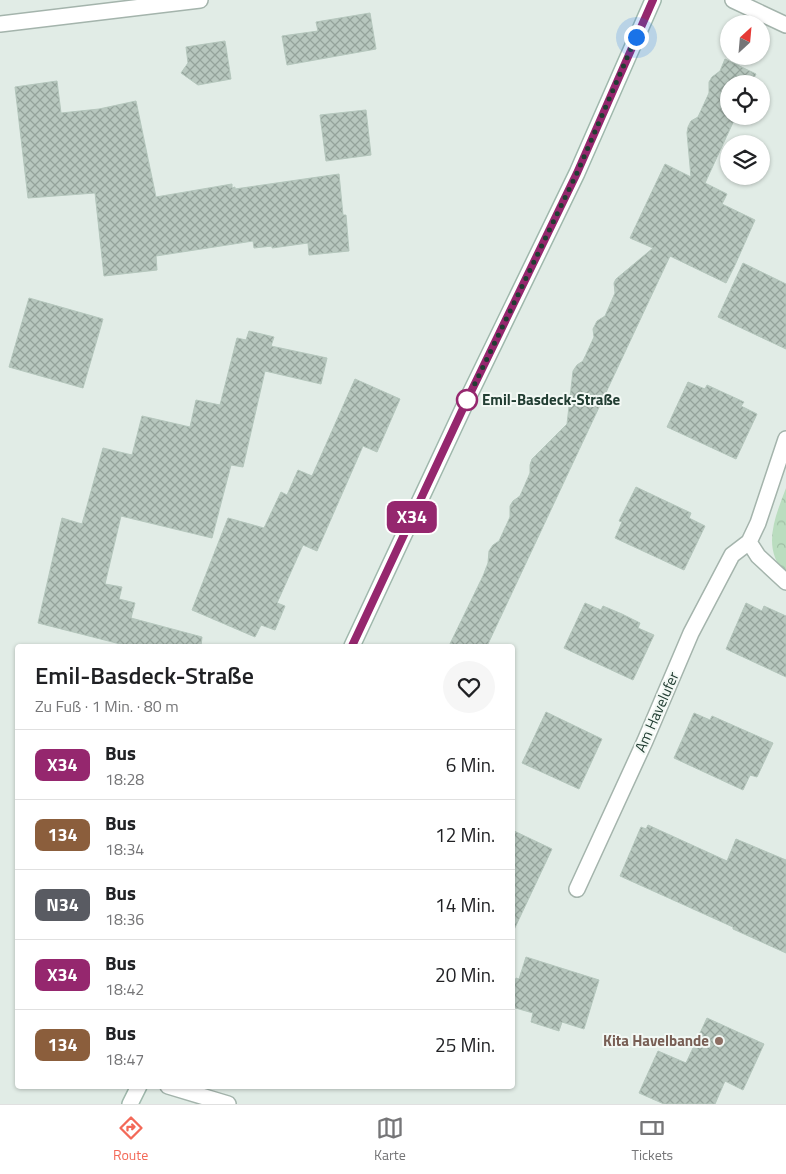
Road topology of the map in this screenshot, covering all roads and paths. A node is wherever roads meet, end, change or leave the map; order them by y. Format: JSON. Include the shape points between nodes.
{"nodes":[{"id":1,"x":200,"y":0,"type":"edge"},
{"id":2,"x":653,"y":0,"type":"edge"},
{"id":3,"x":733,"y":0,"type":"edge"},
{"id":4,"x":0,"y":24,"type":"edge"},
{"id":5,"x":786,"y":25,"type":"edge"},
{"id":6,"x":786,"y":440,"type":"edge"},
{"id":7,"x":749,"y":542,"type":"junction"},
{"id":8,"x":786,"y":582,"type":"edge"},
{"id":9,"x":353,"y":644,"type":"edge"},
{"id":10,"x":577,"y":890,"type":"dead end"},
{"id":11,"x":138,"y":1089,"type":"edge"},
{"id":12,"x":178,"y":1089,"type":"edge"},
{"id":13,"x":130,"y":1104,"type":"edge"},
{"id":14,"x":228,"y":1104,"type":"edge"}],
"edges":[{"from":1,"to":4,"type":"street"},
{"from":2,"to":9,"type":"street","via":[[577,173]]},
{"from":3,"to":5,"type":"street"},
{"from":6,"to":7,"type":"street","name":"Am Havelufer"},
{"from":7,"to":8,"type":"street","via":[[758,556]]},
{"from":7,"to":10,"type":"street","name":"Am Havelufer","via":[[732,555],[691,633]]},
{"from":11,"to":13,"type":"street"},
{"from":12,"to":14,"type":"street"}]}
